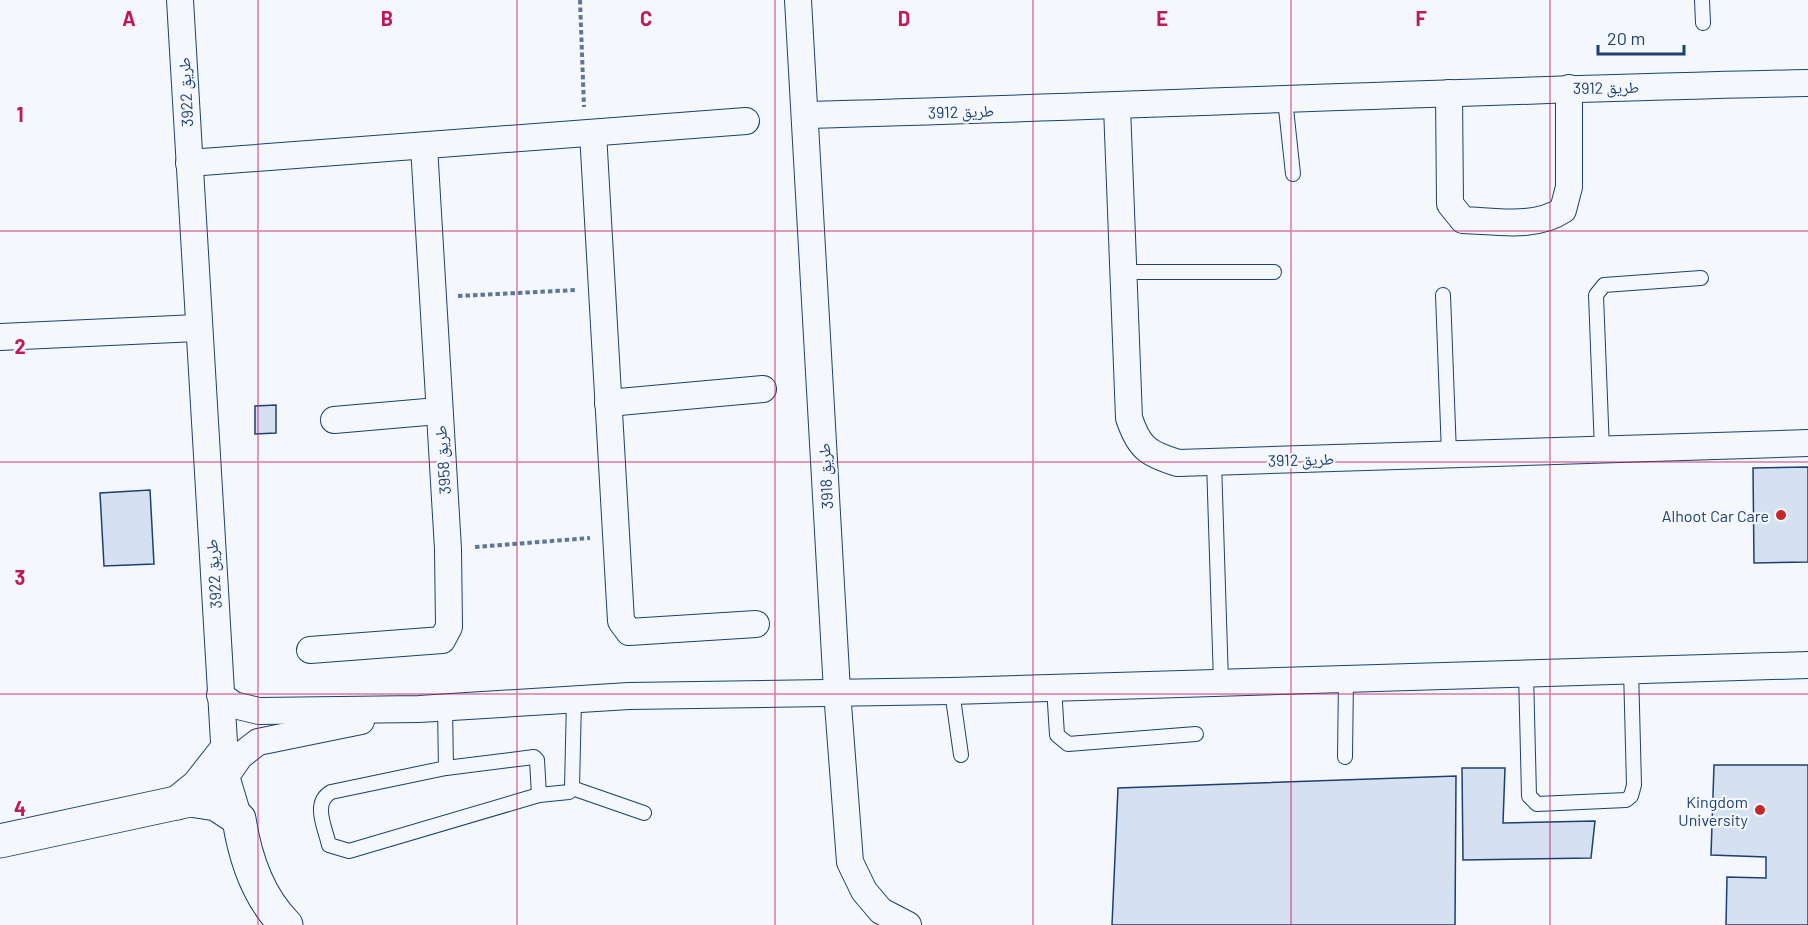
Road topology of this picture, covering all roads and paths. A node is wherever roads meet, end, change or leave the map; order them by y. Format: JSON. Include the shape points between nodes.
{"nodes":[{"id":1,"x":180,"y":0,"type":"edge"},
{"id":2,"x":580,"y":0,"type":"edge"},
{"id":3,"x":798,"y":0,"type":"edge"},
{"id":4,"x":1702,"y":0,"type":"edge"},
{"id":5,"x":1703,"y":23,"type":"dead end"},
{"id":6,"x":1808,"y":83,"type":"edge"},
{"id":7,"x":1569,"y":88,"type":"junction"},
{"id":8,"x":1449,"y":93,"type":"junction"},
{"id":9,"x":1285,"y":99,"type":"junction"},
{"id":10,"x":1116,"y":107,"type":"junction"},
{"id":11,"x":805,"y":115,"type":"junction"},
{"id":12,"x":746,"y":121,"type":"dead end"},
{"id":13,"x":589,"y":133,"type":"junction"},
{"id":14,"x":424,"y":146,"type":"junction"},
{"id":15,"x":189,"y":163,"type":"junction"},
{"id":16,"x":1293,"y":174,"type":"dead end"},
{"id":17,"x":1123,"y":272,"type":"junction"},
{"id":18,"x":1274,"y":272,"type":"dead end"},
{"id":19,"x":1701,"y":278,"type":"dead end"},
{"id":20,"x":601,"y":289,"type":"junction"},
{"id":21,"x":1443,"y":295,"type":"dead end"},
{"id":22,"x":432,"y":298,"type":"junction"},
{"id":23,"x":197,"y":328,"type":"junction"},
{"id":24,"x":0,"y":337,"type":"edge"},
{"id":25,"x":763,"y":389,"type":"dead end"},
{"id":26,"x":608,"y":403,"type":"junction"},
{"id":27,"x":438,"y":411,"type":"junction"},
{"id":28,"x":334,"y":420,"type":"dead end"},
{"id":29,"x":1808,"y":443,"type":"edge"},
{"id":30,"x":1602,"y":450,"type":"junction"},
{"id":31,"x":1449,"y":454,"type":"junction"},
{"id":32,"x":1215,"y":462,"type":"junction"},
{"id":33,"x":615,"y":536,"type":"junction"},
{"id":34,"x":448,"y":549,"type":"junction"},
{"id":35,"x":756,"y":624,"type":"dead end"},
{"id":36,"x":310,"y":650,"type":"dead end"},
{"id":37,"x":1808,"y":665,"type":"edge"},
{"id":38,"x":1630,"y":669,"type":"junction"},
{"id":39,"x":1526,"y":672,"type":"junction"},
{"id":40,"x":1346,"y":678,"type":"junction"},
{"id":41,"x":1221,"y":682,"type":"junction"},
{"id":42,"x":1054,"y":687,"type":"junction"},
{"id":43,"x":837,"y":691,"type":"junction"},
{"id":44,"x":952,"y":691,"type":"junction"},
{"id":45,"x":220,"y":695,"type":"junction"},
{"id":46,"x":574,"y":700,"type":"junction"},
{"id":47,"x":445,"y":707,"type":"junction"},
{"id":48,"x":419,"y":709,"type":"junction"},
{"id":49,"x":1196,"y":734,"type":"dead end"},
{"id":50,"x":961,"y":755,"type":"dead end"},
{"id":51,"x":1344,"y":756,"type":"dead end"},
{"id":52,"x":225,"y":764,"type":"junction"},
{"id":53,"x":446,"y":768,"type":"junction"},
{"id":54,"x":572,"y":788,"type":"junction"},
{"id":55,"x":539,"y":795,"type":"junction"},
{"id":56,"x":177,"y":803,"type":"junction"},
{"id":57,"x":644,"y":813,"type":"dead end"},
{"id":58,"x":239,"y":819,"type":"junction"},
{"id":59,"x":0,"y":841,"type":"edge"},
{"id":60,"x":286,"y":925,"type":"edge"},
{"id":61,"x":908,"y":925,"type":"edge"}],
"edges":[{"from":1,"to":15,"type":"street","name":"طريق 3922"},
{"from":2,"to":13,"type":"path"},
{"from":3,"to":11,"type":"street","name":"طريق 3918"},
{"from":4,"to":5,"type":"lane"},
{"from":6,"to":7,"type":"street","name":"طريق 3912"},
{"from":7,"to":8,"type":"street","name":"طريق 3912"},
{"from":7,"to":8,"type":"street","via":[[1569,187],[1563,210],[1551,218],[1528,222],[1463,220],[1454,213],[1450,204]]},
{"from":8,"to":9,"type":"street","name":"طريق 3912"},
{"from":9,"to":10,"type":"street","name":"طريق 3912"},
{"from":9,"to":16,"type":"lane"},
{"from":10,"to":11,"type":"street","name":"طريق 3912"},
{"from":10,"to":17,"type":"street","name":"طريق 3912"},
{"from":11,"to":43,"type":"street","name":"طريق 3918"},
{"from":12,"to":13,"type":"street"},
{"from":13,"to":14,"type":"street"},
{"from":13,"to":20,"type":"street"},
{"from":14,"to":15,"type":"street"},
{"from":14,"to":22,"type":"street","name":"طريق 3958"},
{"from":15,"to":23,"type":"street","name":"طريق 3922"},
{"from":17,"to":18,"type":"lane"},
{"from":17,"to":32,"type":"street","name":"طريق 3912","via":[[1129,418],[1136,440],[1154,456],[1178,463]]},
{"from":19,"to":30,"type":"lane","via":[[1604,285],[1599,289],[1596,295]]},
{"from":20,"to":22,"type":"path"},
{"from":20,"to":26,"type":"street"},
{"from":21,"to":31,"type":"lane"},
{"from":22,"to":27,"type":"street","name":"طريق 3958"},
{"from":23,"to":24,"type":"street"},
{"from":23,"to":45,"type":"street","name":"طريق 3922"},
{"from":25,"to":26,"type":"street"},
{"from":26,"to":33,"type":"street"},
{"from":27,"to":28,"type":"street"},
{"from":27,"to":34,"type":"street","name":"طريق 3958"},
{"from":29,"to":30,"type":"street","name":"طريق 3912"},
{"from":30,"to":31,"type":"street","name":"طريق 3912"},
{"from":31,"to":32,"type":"street","name":"طريق 3912"},
{"from":32,"to":41,"type":"lane"},
{"from":33,"to":34,"type":"path"},
{"from":33,"to":35,"type":"street","via":[[621,621],[629,632]]},
{"from":34,"to":36,"type":"street","name":"طريق 3958","via":[[449,627],[442,640]]},
{"from":37,"to":38,"type":"street"},
{"from":38,"to":39,"type":"street"},
{"from":38,"to":39,"type":"lane","via":[[1634,785],[1631,796],[1626,800],[1537,804],[1529,796]]},
{"from":39,"to":40,"type":"street"},
{"from":40,"to":41,"type":"street"},
{"from":40,"to":51,"type":"lane"},
{"from":41,"to":42,"type":"street"},
{"from":42,"to":44,"type":"street"},
{"from":42,"to":49,"type":"lane","via":[[1057,735],[1068,744]]},
{"from":43,"to":44,"type":"street"},
{"from":43,"to":46,"type":"street"},
{"from":43,"to":61,"type":"street","name":"طريق 3918","via":[[850,862],[864,891],[881,911]]},
{"from":44,"to":50,"type":"lane"},
{"from":45,"to":48,"type":"street","via":[[234,705],[260,711]]},
{"from":45,"to":52,"type":"street","name":"طريق 3922"},
{"from":46,"to":47,"type":"street"},
{"from":46,"to":54,"type":"lane"},
{"from":47,"to":48,"type":"street"},
{"from":47,"to":53,"type":"lane"},
{"from":48,"to":52,"type":"street","via":[[258,742]]},
{"from":52,"to":56,"type":"main road"},
{"from":52,"to":58,"type":"street","name":"طريق 3922"},
{"from":53,"to":55,"type":"lane","via":[[534,757]]},
{"from":53,"to":55,"type":"lane","via":[[324,796],[320,806],[329,845],[349,851]]},
{"from":54,"to":55,"type":"lane","via":[[569,792]]},
{"from":54,"to":57,"type":"lane"},
{"from":56,"to":58,"type":"main road","via":[[204,800]]},
{"from":56,"to":59,"type":"main road"},
{"from":58,"to":60,"type":"main road","via":[[248,863],[257,884]]}]}
